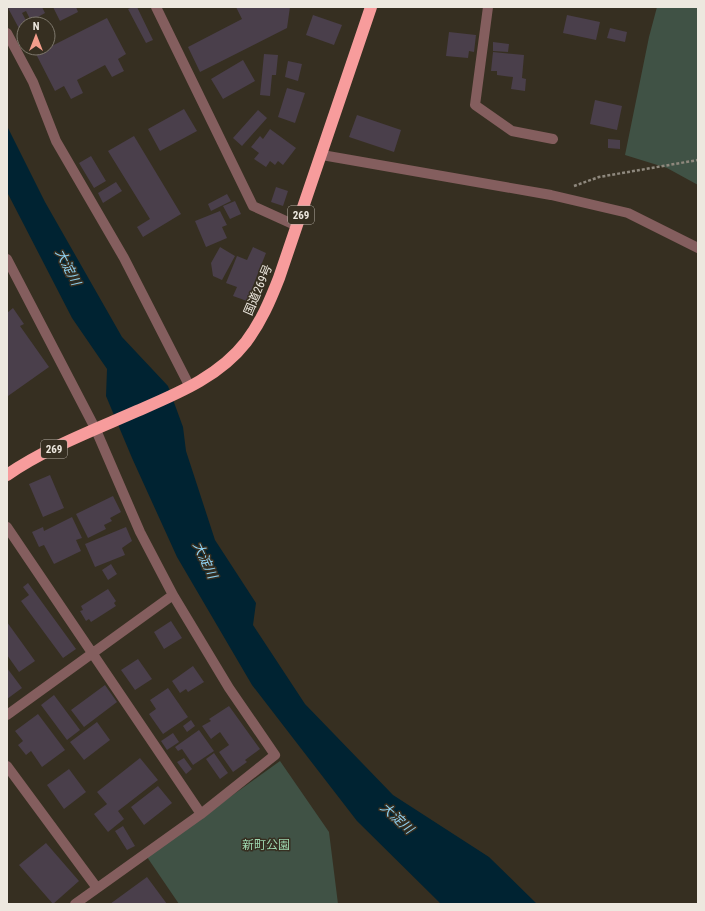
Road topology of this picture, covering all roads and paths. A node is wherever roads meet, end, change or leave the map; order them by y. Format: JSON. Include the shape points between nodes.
{"nodes":[{"id":1,"x":156,"y":7,"type":"edge"},
{"id":2,"x":371,"y":7,"type":"edge"},
{"id":3,"x":488,"y":7,"type":"edge"},
{"id":4,"x":7,"y":32,"type":"edge"},
{"id":5,"x":553,"y":139,"type":"dead end"},
{"id":6,"x":322,"y":155,"type":"junction"},
{"id":7,"x":698,"y":160,"type":"edge"},
{"id":8,"x":551,"y":194,"type":"junction"},
{"id":9,"x":297,"y":226,"type":"junction"},
{"id":10,"x":698,"y":248,"type":"edge"},
{"id":11,"x":7,"y":259,"type":"edge"},
{"id":12,"x":186,"y":389,"type":"junction"},
{"id":13,"x":100,"y":428,"type":"junction"},
{"id":14,"x":7,"y":475,"type":"edge"},
{"id":15,"x":7,"y":527,"type":"edge"},
{"id":16,"x":173,"y":595,"type":"junction"},
{"id":17,"x":91,"y":654,"type":"junction"},
{"id":18,"x":7,"y":715,"type":"edge"},
{"id":19,"x":7,"y":766,"type":"edge"},
{"id":20,"x":201,"y":814,"type":"junction"},
{"id":21,"x":97,"y":888,"type":"junction"},
{"id":22,"x":75,"y":904,"type":"edge"}],
"edges":[{"from":1,"to":9,"type":"street","via":[[253,206]]},
{"from":2,"to":6,"type":"highway","name":"国道269号","number":"269"},
{"from":3,"to":5,"type":"street","via":[[475,105],[512,131]]},
{"from":4,"to":12,"type":"street","via":[[32,82],[56,142],[124,258]]},
{"from":6,"to":8,"type":"street"},
{"from":6,"to":9,"type":"highway","name":"国道269号","number":"269"},
{"from":7,"to":8,"type":"path","via":[[599,177]]},
{"from":8,"to":10,"type":"street","via":[[628,213]]},
{"from":9,"to":12,"type":"highway","name":"国道269号","number":"269","via":[[263,317],[245,343],[224,365]]},
{"from":11,"to":13,"type":"street"},
{"from":12,"to":13,"type":"highway","name":"国道269号","number":"269"},
{"from":13,"to":14,"type":"highway","name":"国道269号","number":"269","via":[[53,449]]},
{"from":13,"to":16,"type":"street","via":[[140,532]]},
{"from":15,"to":17,"type":"street"},
{"from":16,"to":17,"type":"street"},
{"from":16,"to":20,"type":"street","via":[[229,688],[275,755]]},
{"from":17,"to":18,"type":"street"},
{"from":17,"to":20,"type":"street"},
{"from":19,"to":21,"type":"street"},
{"from":20,"to":21,"type":"street"},
{"from":21,"to":22,"type":"street"}]}
